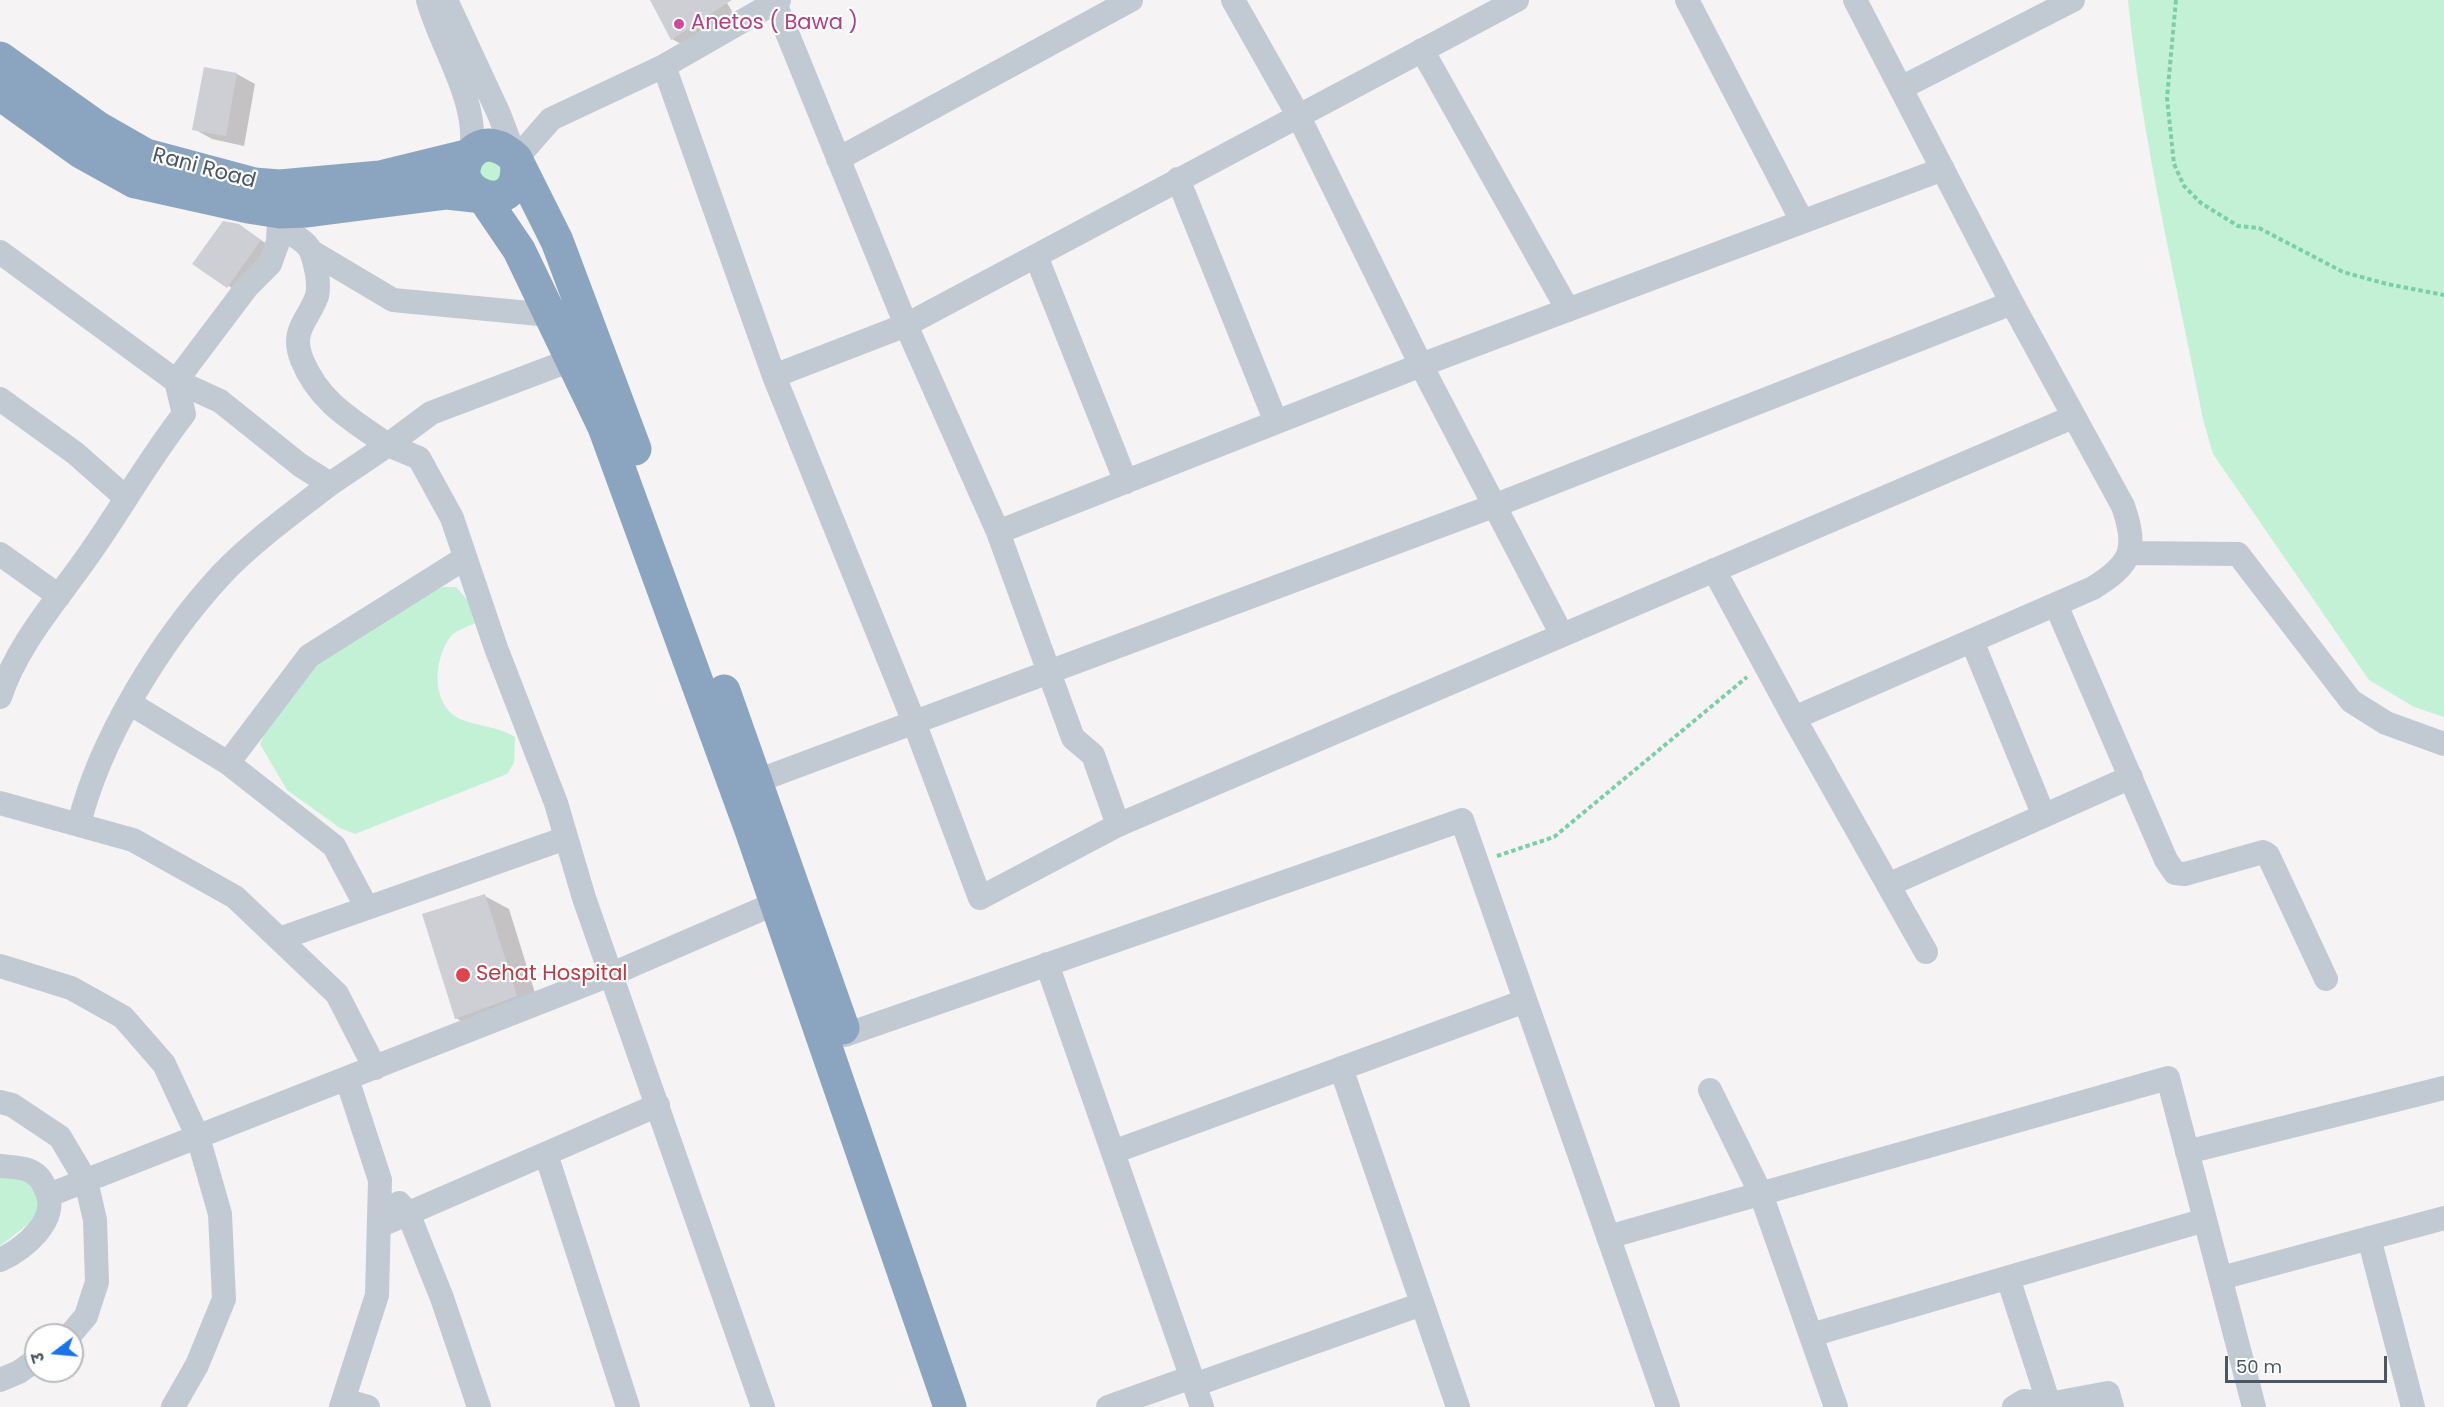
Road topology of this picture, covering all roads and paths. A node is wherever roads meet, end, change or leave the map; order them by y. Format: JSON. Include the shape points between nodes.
{"nodes":[{"id":1,"x":428,"y":0,"type":"edge"},
{"id":2,"x":446,"y":0,"type":"edge"},
{"id":3,"x":1131,"y":0,"type":"edge"},
{"id":4,"x":1233,"y":0,"type":"edge"},
{"id":5,"x":1517,"y":0,"type":"edge"},
{"id":6,"x":1687,"y":0,"type":"edge"},
{"id":7,"x":1855,"y":0,"type":"edge"},
{"id":8,"x":2073,"y":0,"type":"edge"},
{"id":9,"x":2176,"y":0,"type":"edge"},
{"id":10,"x":777,"y":1,"type":"edge"},
{"id":11,"x":1422,"y":50,"type":"junction"},
{"id":12,"x":0,"y":58,"type":"edge"},
{"id":13,"x":664,"y":66,"type":"junction"},
{"id":14,"x":1901,"y":88,"type":"junction"},
{"id":15,"x":0,"y":94,"type":"edge"},
{"id":16,"x":1298,"y":115,"type":"junction"},
{"id":17,"x":470,"y":155,"type":"junction"},
{"id":18,"x":516,"y":159,"type":"junction"},
{"id":19,"x":838,"y":159,"type":"junction"},
{"id":20,"x":1943,"y":169,"type":"junction"},
{"id":21,"x":1178,"y":179,"type":"junction"},
{"id":22,"x":483,"y":197,"type":"junction"},
{"id":23,"x":280,"y":199,"type":"junction"},
{"id":24,"x":1802,"y":221,"type":"junction"},
{"id":25,"x":0,"y":252,"type":"edge"},
{"id":26,"x":314,"y":253,"type":"junction"},
{"id":27,"x":1036,"y":256,"type":"junction"},
{"id":28,"x":2444,"y":295,"type":"edge"},
{"id":29,"x":2012,"y":303,"type":"junction"},
{"id":30,"x":1568,"y":310,"type":"junction"},
{"id":31,"x":550,"y":315,"type":"junction"},
{"id":32,"x":906,"y":326,"type":"junction"},
{"id":33,"x":571,"y":360,"type":"junction"},
{"id":34,"x":1421,"y":365,"type":"junction"},
{"id":35,"x":774,"y":376,"type":"junction"},
{"id":36,"x":176,"y":381,"type":"junction"},
{"id":37,"x":0,"y":399,"type":"edge"},
{"id":38,"x":2073,"y":417,"type":"junction"},
{"id":39,"x":1276,"y":422,"type":"junction"},
{"id":40,"x":388,"y":445,"type":"junction"},
{"id":41,"x":1126,"y":482,"type":"junction"},
{"id":42,"x":330,"y":484,"type":"junction"},
{"id":43,"x":125,"y":497,"type":"junction"},
{"id":44,"x":1496,"y":505,"type":"junction"},
{"id":45,"x":998,"y":532,"type":"junction"},
{"id":46,"x":2129,"y":553,"type":"junction"},
{"id":47,"x":0,"y":554,"type":"edge"},
{"id":48,"x":465,"y":558,"type":"junction"},
{"id":49,"x":1714,"y":570,"type":"junction"},
{"id":50,"x":59,"y":596,"type":"junction"},
{"id":51,"x":2056,"y":605,"type":"junction"},
{"id":52,"x":1562,"y":635,"type":"junction"},
{"id":53,"x":1972,"y":641,"type":"junction"},
{"id":54,"x":1763,"y":663,"type":"junction"},
{"id":55,"x":1049,"y":672,"type":"junction"},
{"id":56,"x":0,"y":694,"type":"edge"},
{"id":57,"x":131,"y":704,"type":"junction"},
{"id":58,"x":1794,"y":718,"type":"junction"},
{"id":59,"x":914,"y":722,"type":"junction"},
{"id":60,"x":2444,"y":744,"type":"edge"},
{"id":61,"x":228,"y":764,"type":"junction"},
{"id":62,"x":2131,"y":777,"type":"junction"},
{"id":63,"x":757,"y":781,"type":"junction"},
{"id":64,"x":0,"y":803,"type":"edge"},
{"id":65,"x":2044,"y":816,"type":"junction"},
{"id":66,"x":79,"y":824,"type":"junction"},
{"id":67,"x":1118,"y":825,"type":"junction"},
{"id":68,"x":566,"y":838,"type":"junction"},
{"id":69,"x":1477,"y":862,"type":"junction"},
{"id":70,"x":1888,"y":885,"type":"junction"},
{"id":71,"x":786,"y":899,"type":"junction"},
{"id":72,"x":367,"y":908,"type":"junction"},
{"id":73,"x":279,"y":939,"type":"junction"},
{"id":74,"x":1926,"y":952,"type":"dead end"},
{"id":75,"x":1047,"y":964,"type":"junction"},
{"id":76,"x":0,"y":966,"type":"edge"},
{"id":77,"x":612,"y":975,"type":"junction"},
{"id":78,"x":2326,"y":979,"type":"dead end"},
{"id":79,"x":1525,"y":1000,"type":"junction"},
{"id":80,"x":845,"y":1035,"type":"junction"},
{"id":81,"x":375,"y":1068,"type":"junction"},
{"id":82,"x":1341,"y":1068,"type":"junction"},
{"id":83,"x":347,"y":1079,"type":"junction"},
{"id":84,"x":2444,"y":1088,"type":"edge"},
{"id":85,"x":1710,"y":1090,"type":"dead end"},
{"id":86,"x":0,"y":1102,"type":"edge"},
{"id":87,"x":658,"y":1106,"type":"junction"},
{"id":88,"x":198,"y":1137,"type":"junction"},
{"id":89,"x":1113,"y":1152,"type":"junction"},
{"id":90,"x":2187,"y":1152,"type":"junction"},
{"id":91,"x":546,"y":1154,"type":"junction"},
{"id":92,"x":0,"y":1166,"type":"edge"},
{"id":93,"x":380,"y":1180,"type":"junction"},
{"id":94,"x":86,"y":1181,"type":"junction"},
{"id":95,"x":1761,"y":1194,"type":"junction"},
{"id":96,"x":49,"y":1196,"type":"junction"},
{"id":97,"x":408,"y":1213,"type":"junction"},
{"id":98,"x":2444,"y":1218,"type":"edge"},
{"id":99,"x":2205,"y":1220,"type":"junction"},
{"id":100,"x":379,"y":1226,"type":"junction"},
{"id":101,"x":1608,"y":1237,"type":"junction"},
{"id":102,"x":2369,"y":1238,"type":"junction"},
{"id":103,"x":0,"y":1260,"type":"edge"},
{"id":104,"x":2008,"y":1278,"type":"junction"},
{"id":105,"x":2221,"y":1278,"type":"junction"},
{"id":106,"x":1422,"y":1304,"type":"junction"},
{"id":107,"x":80,"y":1323,"type":"edge"},
{"id":108,"x":1811,"y":1335,"type":"junction"},
{"id":109,"x":24,"y":1368,"type":"edge"},
{"id":110,"x":0,"y":1380,"type":"edge"},
{"id":111,"x":1196,"y":1390,"type":"edge"},
{"id":112,"x":343,"y":1404,"type":"edge"},
{"id":113,"x":2049,"y":1404,"type":"junction"},
{"id":114,"x":173,"y":1407,"type":"edge"},
{"id":115,"x":368,"y":1407,"type":"edge"},
{"id":116,"x":479,"y":1407,"type":"edge"},
{"id":117,"x":628,"y":1407,"type":"edge"},
{"id":118,"x":763,"y":1407,"type":"edge"},
{"id":119,"x":950,"y":1407,"type":"edge"},
{"id":120,"x":974,"y":1407,"type":"edge"},
{"id":121,"x":1108,"y":1407,"type":"edge"},
{"id":122,"x":1458,"y":1407,"type":"edge"},
{"id":123,"x":1668,"y":1407,"type":"edge"},
{"id":124,"x":1836,"y":1407,"type":"edge"},
{"id":125,"x":2014,"y":1407,"type":"edge"},
{"id":126,"x":2112,"y":1407,"type":"edge"},
{"id":127,"x":2254,"y":1407,"type":"edge"},
{"id":128,"x":2414,"y":1407,"type":"edge"}],
"edges":[{"from":1,"to":17,"type":"street","via":[[468,106],[474,139]]},
{"from":2,"to":18,"type":"street"},
{"from":3,"to":19,"type":"street"},
{"from":4,"to":16,"type":"street"},
{"from":5,"to":11,"type":"street"},
{"from":6,"to":24,"type":"street"},
{"from":7,"to":14,"type":"street"},
{"from":8,"to":14,"type":"street"},
{"from":9,"to":28,"type":"path","via":[[2168,98],[2174,164],[2184,186],[2201,203],[2238,226],[2259,228],[2343,272]]},
{"from":10,"to":13,"type":"street"},
{"from":10,"to":19,"type":"street"},
{"from":11,"to":16,"type":"street"},
{"from":11,"to":30,"type":"street"},
{"from":12,"to":23,"type":"highway","name":"Rani Road","via":[[96,127],[146,155],[254,184]]},
{"from":13,"to":18,"type":"street","via":[[551,119]]},
{"from":13,"to":35,"type":"street"},
{"from":14,"to":20,"type":"street"},
{"from":15,"to":23,"type":"highway","via":[[81,152],[135,182]]},
{"from":16,"to":21,"type":"street"},
{"from":16,"to":34,"type":"street"},
{"from":17,"to":18,"type":"highway","via":[[492,144],[506,148]]},
{"from":17,"to":22,"type":"highway","via":[[465,178],[471,189]]},
{"from":17,"to":23,"type":"highway","name":"Rani Road"},
{"from":18,"to":22,"type":"highway","via":[[518,175],[508,193],[496,198]]},
{"from":18,"to":63,"type":"highway","via":[[557,241]]},
{"from":19,"to":32,"type":"street"},
{"from":20,"to":24,"type":"street"},
{"from":20,"to":29,"type":"street"},
{"from":21,"to":27,"type":"street"},
{"from":21,"to":39,"type":"street"},
{"from":22,"to":23,"type":"highway","via":[[447,193],[307,211]]},
{"from":22,"to":31,"type":"highway","via":[[519,250]]},
{"from":23,"to":26,"type":"street","via":[[288,232],[303,240]]},
{"from":23,"to":36,"type":"street","via":[[278,242],[270,264],[247,287]]},
{"from":24,"to":30,"type":"street"},
{"from":25,"to":36,"type":"street"},
{"from":26,"to":31,"type":"street","via":[[393,300]]},
{"from":26,"to":40,"type":"street","via":[[319,284],[297,333],[301,358],[333,407]]},
{"from":27,"to":32,"type":"street"},
{"from":27,"to":41,"type":"street"},
{"from":29,"to":38,"type":"street"},
{"from":29,"to":44,"type":"street"},
{"from":30,"to":34,"type":"street"},
{"from":31,"to":33,"type":"highway"},
{"from":32,"to":35,"type":"street"},
{"from":32,"to":45,"type":"street"},
{"from":33,"to":40,"type":"street","via":[[431,413]]},
{"from":33,"to":71,"type":"highway","via":[[604,427]]},
{"from":34,"to":39,"type":"street"},
{"from":34,"to":44,"type":"street"},
{"from":35,"to":59,"type":"street"},
{"from":36,"to":42,"type":"street","via":[[220,401]]},
{"from":36,"to":43,"type":"street","via":[[184,414]]},
{"from":37,"to":43,"type":"street","via":[[75,453]]},
{"from":38,"to":46,"type":"street","via":[[2123,506],[2132,532]]},
{"from":38,"to":49,"type":"street"},
{"from":39,"to":41,"type":"street"},
{"from":40,"to":42,"type":"street"},
{"from":40,"to":48,"type":"street","via":[[419,458],[452,518]]},
{"from":41,"to":45,"type":"street"},
{"from":42,"to":57,"type":"street","via":[[275,526],[222,575],[184,620]]},
{"from":43,"to":50,"type":"street"},
{"from":44,"to":52,"type":"street"},
{"from":44,"to":55,"type":"street"},
{"from":45,"to":55,"type":"street"},
{"from":46,"to":51,"type":"street","via":[[2117,573]]},
{"from":46,"to":60,"type":"street","via":[[2238,554],[2351,701],[2386,723]]},
{"from":47,"to":50,"type":"street"},
{"from":48,"to":61,"type":"street","via":[[309,656]]},
{"from":48,"to":68,"type":"street"},
{"from":49,"to":52,"type":"street"},
{"from":49,"to":54,"type":"street"},
{"from":50,"to":56,"type":"street","via":[[8,672]]},
{"from":51,"to":53,"type":"street"},
{"from":51,"to":62,"type":"street"},
{"from":52,"to":67,"type":"street"},
{"from":53,"to":58,"type":"street"},
{"from":53,"to":65,"type":"street"},
{"from":54,"to":58,"type":"street"},
{"from":54,"to":69,"type":"path","via":[[1554,837]]},
{"from":55,"to":59,"type":"street"},
{"from":55,"to":67,"type":"street","via":[[1073,738],[1093,755]]},
{"from":57,"to":61,"type":"street"},
{"from":57,"to":66,"type":"street","via":[[85,799]]},
{"from":58,"to":70,"type":"street"},
{"from":59,"to":63,"type":"street"},
{"from":59,"to":67,"type":"street","via":[[980,898]]},
{"from":61,"to":72,"type":"street","via":[[334,846]]},
{"from":62,"to":65,"type":"street"},
{"from":62,"to":78,"type":"street","via":[[2175,873],[2185,874],[2251,854],[2268,855]]},
{"from":63,"to":71,"type":"highway"},
{"from":64,"to":66,"type":"street"},
{"from":65,"to":70,"type":"street"},
{"from":66,"to":73,"type":"street","via":[[133,840],[235,897]]},
{"from":68,"to":72,"type":"street"},
{"from":68,"to":77,"type":"street"},
{"from":69,"to":75,"type":"street","via":[[1462,820]]},
{"from":69,"to":79,"type":"street"},
{"from":70,"to":74,"type":"street"},
{"from":71,"to":77,"type":"street"},
{"from":71,"to":80,"type":"highway"},
{"from":71,"to":119,"type":"highway"},
{"from":72,"to":73,"type":"street"},
{"from":73,"to":81,"type":"street","via":[[337,994]]},
{"from":75,"to":80,"type":"street"},
{"from":75,"to":89,"type":"street"},
{"from":76,"to":88,"type":"street","via":[[71,988],[123,1017],[164,1064]]},
{"from":77,"to":81,"type":"street"},
{"from":77,"to":87,"type":"street"},
{"from":79,"to":82,"type":"street"},
{"from":79,"to":101,"type":"street"},
{"from":80,"to":120,"type":"highway"},
{"from":81,"to":83,"type":"street"},
{"from":82,"to":89,"type":"street"},
{"from":82,"to":106,"type":"street"},
{"from":83,"to":88,"type":"street"},
{"from":83,"to":93,"type":"street"},
{"from":84,"to":90,"type":"street"},
{"from":85,"to":95,"type":"street"},
{"from":86,"to":94,"type":"street","via":[[12,1105],[60,1137]]},
{"from":87,"to":91,"type":"street"},
{"from":87,"to":118,"type":"street"},
{"from":88,"to":94,"type":"street"},
{"from":88,"to":114,"type":"street","via":[[219,1214],[224,1299],[197,1365]]},
{"from":89,"to":111,"type":"street"},
{"from":90,"to":95,"type":"street","via":[[2168,1078]]},
{"from":90,"to":99,"type":"street"},
{"from":91,"to":97,"type":"street"},
{"from":91,"to":117,"type":"street"},
{"from":92,"to":96,"type":"street","via":[[26,1169],[40,1178]]},
{"from":93,"to":97,"type":"street"},
{"from":93,"to":100,"type":"street"},
{"from":94,"to":96,"type":"street"},
{"from":94,"to":107,"type":"street","via":[[95,1220],[97,1282],[86,1316]]},
{"from":95,"to":101,"type":"street"},
{"from":95,"to":108,"type":"street"},
{"from":96,"to":103,"type":"street","via":[[49,1216],[31,1239]]},
{"from":97,"to":100,"type":"street"},
{"from":97,"to":116,"type":"street"},
{"from":98,"to":102,"type":"street"},
{"from":99,"to":104,"type":"street"},
{"from":99,"to":105,"type":"street"},
{"from":100,"to":112,"type":"street","via":[[376,1295]]},
{"from":101,"to":123,"type":"street"},
{"from":102,"to":105,"type":"street"},
{"from":102,"to":128,"type":"street"},
{"from":104,"to":108,"type":"street"},
{"from":104,"to":113,"type":"street"},
{"from":105,"to":127,"type":"street"},
{"from":106,"to":111,"type":"street"},
{"from":106,"to":122,"type":"street"},
{"from":108,"to":124,"type":"street"},
{"from":109,"to":110,"type":"street"},
{"from":111,"to":121,"type":"street"},
{"from":112,"to":115,"type":"street"},
{"from":113,"to":125,"type":"street","via":[[2024,1401]]},
{"from":113,"to":126,"type":"street","via":[[2108,1393]]}]}
